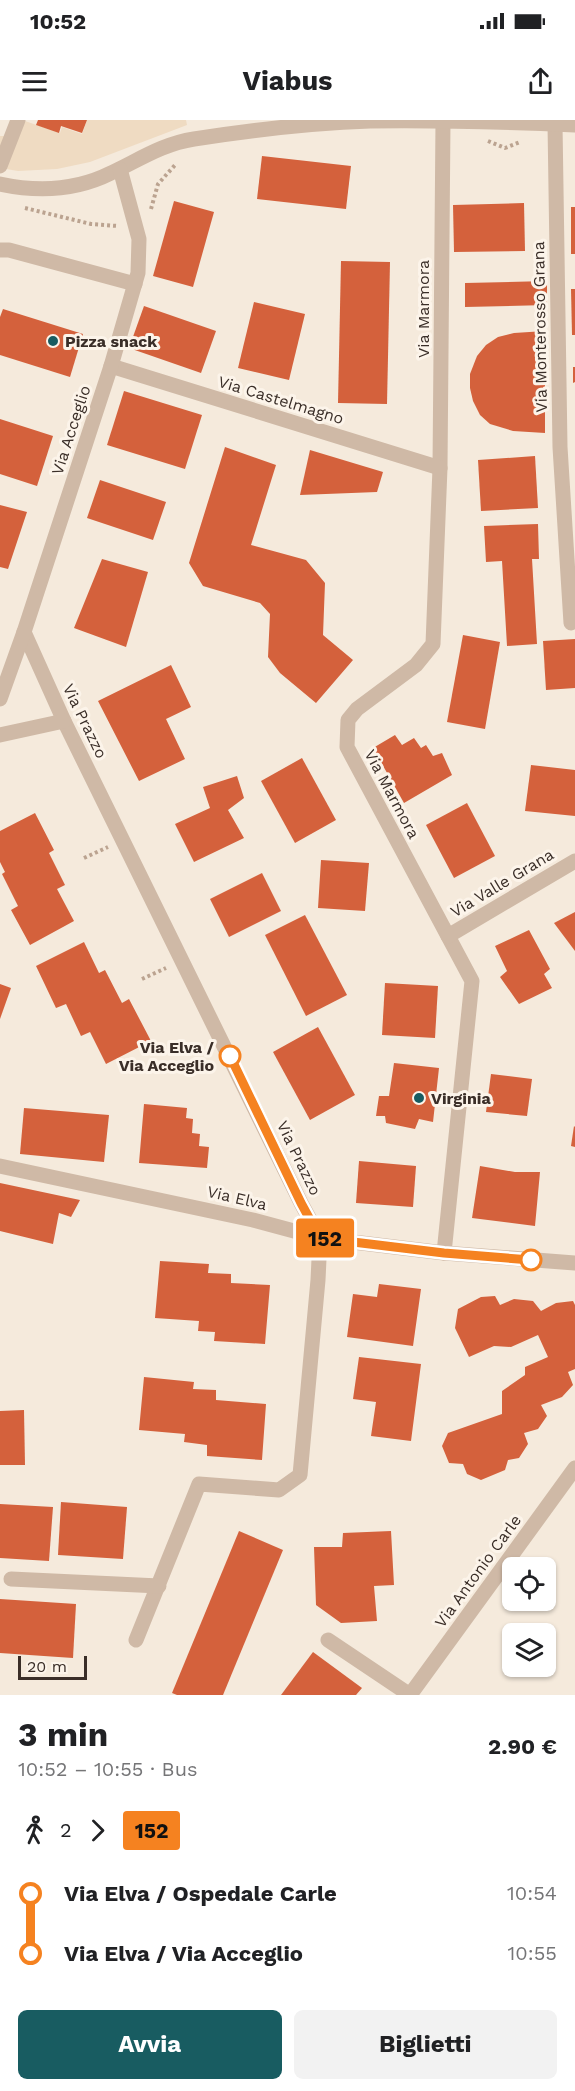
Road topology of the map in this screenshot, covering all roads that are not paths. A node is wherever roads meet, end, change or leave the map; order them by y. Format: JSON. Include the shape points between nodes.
{"nodes":[{"id":1,"x":18,"y":120,"type":"edge"},
{"id":2,"x":443,"y":121,"type":"edge"},
{"id":3,"x":555,"y":124,"type":"junction"},
{"id":4,"x":575,"y":125,"type":"edge"},
{"id":5,"x":0,"y":166,"type":"edge"},
{"id":6,"x":120,"y":168,"type":"junction"},
{"id":7,"x":0,"y":184,"type":"edge"},
{"id":8,"x":0,"y":250,"type":"edge"},
{"id":9,"x":135,"y":284,"type":"junction"},
{"id":10,"x":111,"y":366,"type":"junction"},
{"id":11,"x":568,"y":448,"type":"edge"},
{"id":12,"x":440,"y":468,"type":"junction"},
{"id":13,"x":571,"y":623,"type":"dead end"},
{"id":14,"x":24,"y":632,"type":"junction"},
{"id":15,"x":0,"y":699,"type":"edge"},
{"id":16,"x":64,"y":721,"type":"junction"},
{"id":17,"x":0,"y":735,"type":"edge"},
{"id":18,"x":575,"y":861,"type":"edge"},
{"id":19,"x":447,"y":936,"type":"junction"},
{"id":20,"x":0,"y":1166,"type":"edge"},
{"id":21,"x":320,"y":1238,"type":"junction"},
{"id":22,"x":444,"y":1253,"type":"junction"},
{"id":23,"x":575,"y":1263,"type":"edge"},
{"id":24,"x":575,"y":1468,"type":"edge"},
{"id":25,"x":11,"y":1579,"type":"dead end"},
{"id":26,"x":159,"y":1586,"type":"junction"},
{"id":27,"x":136,"y":1640,"type":"dead end"},
{"id":28,"x":328,"y":1640,"type":"dead end"},
{"id":29,"x":410,"y":1695,"type":"edge"}],
"edges":[{"from":1,"to":5,"type":"street"},
{"from":2,"to":3,"type":"street"},
{"from":2,"to":6,"type":"street","via":[[311,125],[191,139],[149,152]]},
{"from":2,"to":12,"type":"street","name":"Via Marmora"},
{"from":3,"to":4,"type":"street"},
{"from":3,"to":11,"type":"street","name":"Via Monterosso Grana"},
{"from":6,"to":7,"type":"street","via":[[79,184],[48,190]]},
{"from":6,"to":9,"type":"street","name":"Via Acceglio","via":[[139,239]]},
{"from":8,"to":9,"type":"street"},
{"from":9,"to":10,"type":"street","name":"Via Acceglio"},
{"from":10,"to":12,"type":"street","name":"Via Castelmagno"},
{"from":10,"to":14,"type":"street","name":"Via Acceglio"},
{"from":11,"to":13,"type":"street","name":"Via Monterosso Grana"},
{"from":12,"to":19,"type":"street","name":"Via Marmora","via":[[433,644],[416,665],[357,709],[348,720],[347,747]]},
{"from":14,"to":15,"type":"street","name":"Via Acceglio"},
{"from":14,"to":16,"type":"street","name":"Via Prazzo"},
{"from":16,"to":17,"type":"street"},
{"from":16,"to":21,"type":"street","name":"Via Prazzo"},
{"from":18,"to":19,"type":"street","name":"Via Valle Grana"},
{"from":19,"to":22,"type":"street","name":"Via Marmora","via":[[472,981]]},
{"from":20,"to":21,"type":"street","name":"Via Elva"},
{"from":21,"to":22,"type":"street","name":"Via Elva"},
{"from":21,"to":26,"type":"street","via":[[300,1475],[279,1490],[199,1484]]},
{"from":22,"to":23,"type":"street","name":"Via Elva"},
{"from":24,"to":29,"type":"street","name":"Via Antonio Carle"},
{"from":25,"to":26,"type":"street"},
{"from":26,"to":27,"type":"street"},
{"from":28,"to":29,"type":"street"}]}
